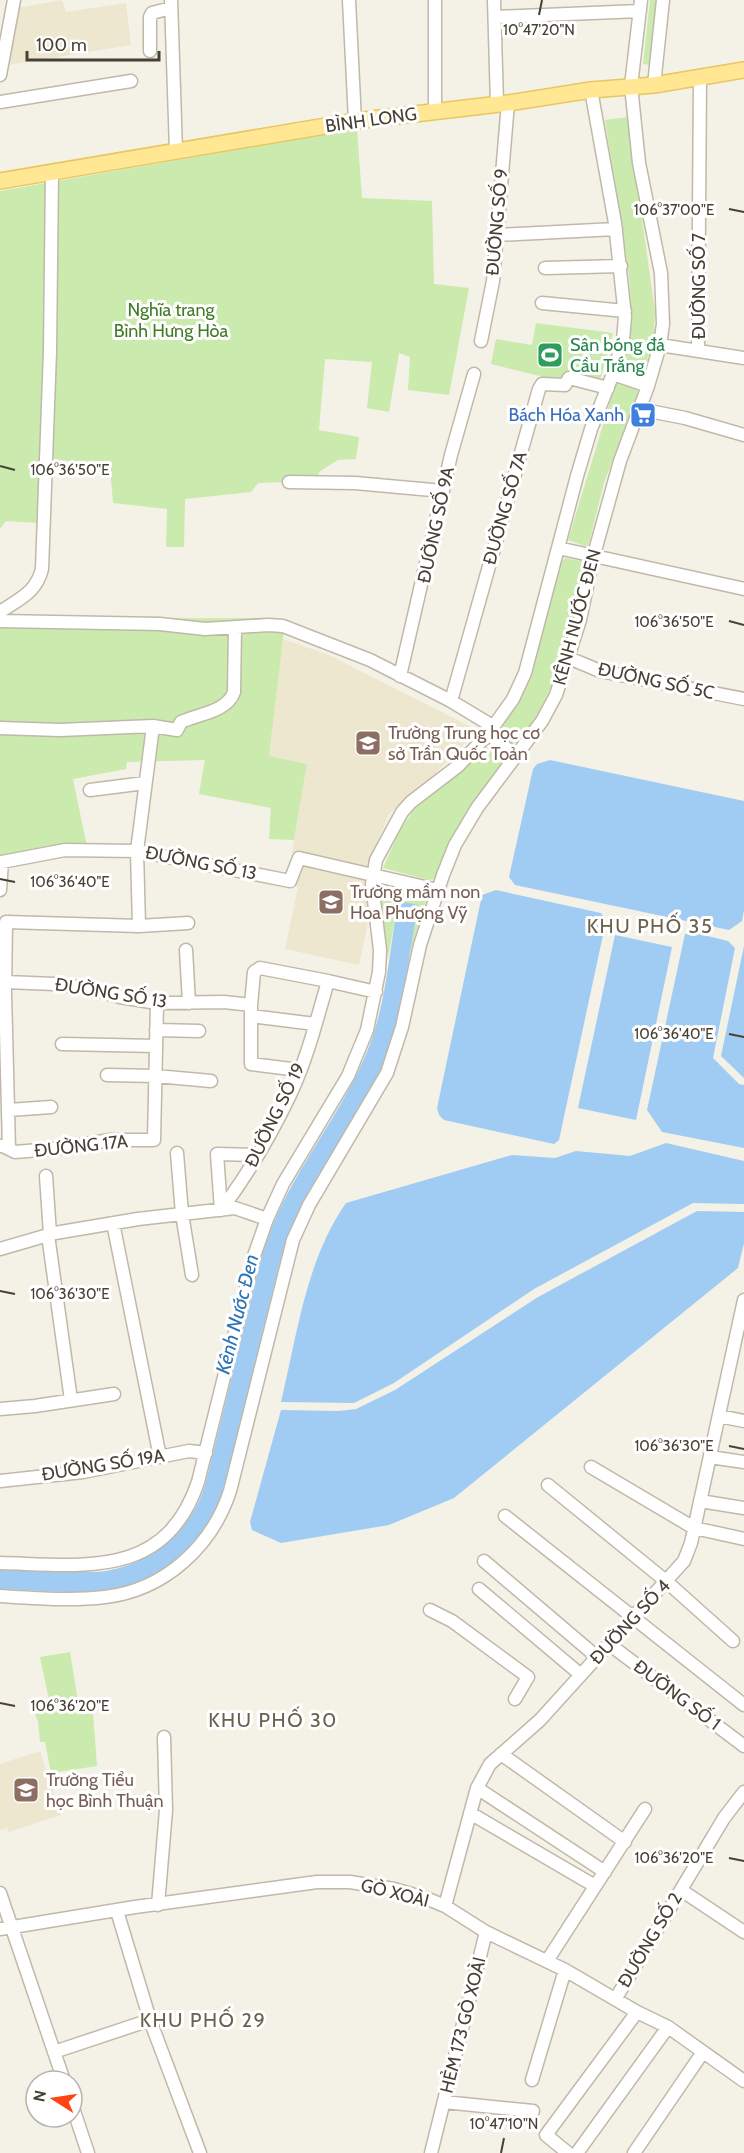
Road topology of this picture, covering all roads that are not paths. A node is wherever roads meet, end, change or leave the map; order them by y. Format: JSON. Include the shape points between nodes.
{"nodes":[{"id":1,"x":14,"y":0,"type":"edge"},
{"id":2,"x":349,"y":0,"type":"edge"},
{"id":3,"x":435,"y":0,"type":"edge"},
{"id":4,"x":494,"y":0,"type":"edge"},
{"id":5,"x":663,"y":0,"type":"edge"},
{"id":6,"x":171,"y":4,"type":"edge"},
{"id":7,"x":640,"y":5,"type":"edge"},
{"id":8,"x":495,"y":17,"type":"junction"},
{"id":9,"x":3,"y":40,"type":"edge"},
{"id":10,"x":150,"y":51,"type":"dead end"},
{"id":11,"x":744,"y":70,"type":"edge"},
{"id":12,"x":0,"y":75,"type":"edge"},
{"id":13,"x":700,"y":78,"type":"junction"},
{"id":14,"x":131,"y":81,"type":"dead end"},
{"id":15,"x":654,"y":84,"type":"junction"},
{"id":16,"x":631,"y":86,"type":"junction"},
{"id":17,"x":591,"y":90,"type":"junction"},
{"id":18,"x":0,"y":102,"type":"edge"},
{"id":19,"x":502,"y":104,"type":"junction"},
{"id":20,"x":435,"y":111,"type":"junction"},
{"id":21,"x":355,"y":121,"type":"junction"},
{"id":22,"x":176,"y":150,"type":"junction"},
{"id":23,"x":52,"y":172,"type":"junction"},
{"id":24,"x":0,"y":181,"type":"edge"},
{"id":25,"x":616,"y":229,"type":"junction"},
{"id":26,"x":497,"y":236,"type":"junction"},
{"id":27,"x":621,"y":266,"type":"junction"},
{"id":28,"x":545,"y":268,"type":"dead end"},
{"id":29,"x":542,"y":303,"type":"dead end"},
{"id":30,"x":625,"y":311,"type":"junction"},
{"id":31,"x":481,"y":341,"type":"dead end"},
{"id":32,"x":660,"y":345,"type":"junction"},
{"id":33,"x":698,"y":351,"type":"junction"},
{"id":34,"x":744,"y":358,"type":"edge"},
{"id":35,"x":474,"y":374,"type":"dead end"},
{"id":36,"x":613,"y":374,"type":"junction"},
{"id":37,"x":648,"y":386,"type":"junction"},
{"id":38,"x":608,"y":388,"type":"junction"},
{"id":39,"x":639,"y":409,"type":"junction"},
{"id":40,"x":744,"y":435,"type":"edge"},
{"id":41,"x":289,"y":482,"type":"dead end"},
{"id":42,"x":443,"y":491,"type":"junction"},
{"id":43,"x":558,"y":548,"type":"junction"},
{"id":44,"x":593,"y":558,"type":"junction"},
{"id":45,"x":744,"y":589,"type":"edge"},
{"id":46,"x":0,"y":612,"type":"edge"},
{"id":47,"x":0,"y":621,"type":"edge"},
{"id":48,"x":235,"y":627,"type":"junction"},
{"id":49,"x":569,"y":657,"type":"junction"},
{"id":50,"x":400,"y":676,"type":"junction"},
{"id":51,"x":744,"y":699,"type":"edge"},
{"id":52,"x":450,"y":701,"type":"junction"},
{"id":53,"x":153,"y":726,"type":"junction"},
{"id":54,"x":0,"y":728,"type":"edge"},
{"id":55,"x":491,"y":731,"type":"junction"},
{"id":56,"x":517,"y":756,"type":"junction"},
{"id":57,"x":145,"y":783,"type":"junction"},
{"id":58,"x":90,"y":790,"type":"dead end"},
{"id":59,"x":136,"y":851,"type":"junction"},
{"id":60,"x":373,"y":874,"type":"junction"},
{"id":61,"x":0,"y":890,"type":"edge"},
{"id":62,"x":438,"y":890,"type":"junction"},
{"id":63,"x":3,"y":922,"type":"edge"},
{"id":64,"x":188,"y":923,"type":"dead end"},
{"id":65,"x":139,"y":926,"type":"junction"},
{"id":66,"x":186,"y":950,"type":"dead end"},
{"id":67,"x":328,"y":981,"type":"junction"},
{"id":68,"x":4,"y":986,"type":"edge"},
{"id":69,"x":376,"y":992,"type":"junction"},
{"id":70,"x":156,"y":1003,"type":"junction"},
{"id":71,"x":189,"y":1003,"type":"junction"},
{"id":72,"x":251,"y":1011,"type":"junction"},
{"id":73,"x":315,"y":1024,"type":"junction"},
{"id":74,"x":156,"y":1030,"type":"junction"},
{"id":75,"x":200,"y":1031,"type":"dead end"},
{"id":76,"x":62,"y":1044,"type":"dead end"},
{"id":77,"x":156,"y":1046,"type":"junction"},
{"id":78,"x":299,"y":1070,"type":"junction"},
{"id":79,"x":107,"y":1075,"type":"dead end"},
{"id":80,"x":156,"y":1076,"type":"junction"},
{"id":81,"x":211,"y":1081,"type":"dead end"},
{"id":82,"x":51,"y":1107,"type":"dead end"},
{"id":83,"x":9,"y":1110,"type":"junction"},
{"id":84,"x":4,"y":1148,"type":"edge"},
{"id":85,"x":177,"y":1153,"type":"dead end"},
{"id":86,"x":258,"y":1155,"type":"junction"},
{"id":87,"x":46,"y":1176,"type":"dead end"},
{"id":88,"x":221,"y":1210,"type":"junction"},
{"id":89,"x":182,"y":1214,"type":"junction"},
{"id":90,"x":267,"y":1219,"type":"junction"},
{"id":91,"x":113,"y":1223,"type":"junction"},
{"id":92,"x":49,"y":1234,"type":"junction"},
{"id":93,"x":0,"y":1249,"type":"edge"},
{"id":94,"x":192,"y":1275,"type":"dead end"},
{"id":95,"x":744,"y":1300,"type":"edge"},
{"id":96,"x":114,"y":1394,"type":"dead end"},
{"id":97,"x":71,"y":1400,"type":"junction"},
{"id":98,"x":0,"y":1409,"type":"edge"},
{"id":99,"x":718,"y":1416,"type":"junction"},
{"id":100,"x":744,"y":1421,"type":"edge"},
{"id":101,"x":206,"y":1453,"type":"junction"},
{"id":102,"x":160,"y":1457,"type":"junction"},
{"id":103,"x":710,"y":1457,"type":"junction"},
{"id":104,"x":744,"y":1462,"type":"edge"},
{"id":105,"x":591,"y":1467,"type":"dead end"},
{"id":106,"x":0,"y":1481,"type":"edge"},
{"id":107,"x":548,"y":1485,"type":"dead end"},
{"id":108,"x":700,"y":1501,"type":"junction"},
{"id":109,"x":744,"y":1508,"type":"edge"},
{"id":110,"x":505,"y":1516,"type":"dead end"},
{"id":111,"x":694,"y":1528,"type":"junction"},
{"id":112,"x":744,"y":1539,"type":"edge"},
{"id":113,"x":484,"y":1561,"type":"dead end"},
{"id":114,"x":0,"y":1563,"type":"edge"},
{"id":115,"x":667,"y":1582,"type":"junction"},
{"id":116,"x":479,"y":1589,"type":"dead end"},
{"id":117,"x":0,"y":1596,"type":"edge"},
{"id":118,"x":430,"y":1610,"type":"dead end"},
{"id":119,"x":634,"y":1617,"type":"junction"},
{"id":120,"x":733,"y":1641,"type":"dead end"},
{"id":121,"x":609,"y":1644,"type":"junction"},
{"id":122,"x":597,"y":1656,"type":"junction"},
{"id":123,"x":581,"y":1675,"type":"junction"},
{"id":124,"x":515,"y":1699,"type":"dead end"},
{"id":125,"x":744,"y":1705,"type":"edge"},
{"id":126,"x":164,"y":1737,"type":"dead end"},
{"id":127,"x":744,"y":1746,"type":"edge"},
{"id":128,"x":501,"y":1754,"type":"junction"},
{"id":129,"x":477,"y":1788,"type":"junction"},
{"id":130,"x":744,"y":1792,"type":"edge"},
{"id":131,"x":645,"y":1809,"type":"dead end"},
{"id":132,"x":470,"y":1813,"type":"junction"},
{"id":133,"x":625,"y":1842,"type":"junction"},
{"id":134,"x":604,"y":1872,"type":"junction"},
{"id":135,"x":595,"y":1887,"type":"junction"},
{"id":136,"x":681,"y":1890,"type":"junction"},
{"id":137,"x":0,"y":1893,"type":"edge"},
{"id":138,"x":158,"y":1905,"type":"junction"},
{"id":139,"x":444,"y":1906,"type":"junction"},
{"id":140,"x":117,"y":1911,"type":"junction"},
{"id":141,"x":6,"y":1928,"type":"edge"},
{"id":142,"x":486,"y":1932,"type":"junction"},
{"id":143,"x":744,"y":1932,"type":"edge"},
{"id":144,"x":547,"y":1961,"type":"junction"},
{"id":145,"x":565,"y":1970,"type":"junction"},
{"id":146,"x":616,"y":1998,"type":"junction"},
{"id":147,"x":637,"y":2012,"type":"junction"},
{"id":148,"x":150,"y":2020,"type":"junction"},
{"id":149,"x":668,"y":2027,"type":"junction"},
{"id":150,"x":54,"y":2052,"type":"junction"},
{"id":151,"x":703,"y":2052,"type":"junction"},
{"id":152,"x":60,"y":2069,"type":"edge"},
{"id":153,"x":532,"y":2080,"type":"dead end"},
{"id":154,"x":744,"y":2081,"type":"edge"},
{"id":155,"x":444,"y":2102,"type":"junction"},
{"id":156,"x":533,"y":2111,"type":"dead end"},
{"id":157,"x":80,"y":2129,"type":"edge"},
{"id":158,"x":88,"y":2153,"type":"edge"},
{"id":159,"x":200,"y":2153,"type":"edge"},
{"id":160,"x":432,"y":2153,"type":"edge"},
{"id":161,"x":568,"y":2153,"type":"edge"},
{"id":162,"x":576,"y":2153,"type":"edge"},
{"id":163,"x":634,"y":2153,"type":"edge"}],
"edges":[{"from":1,"to":9,"type":"street"},
{"from":2,"to":21,"type":"street"},
{"from":3,"to":20,"type":"street"},
{"from":4,"to":8,"type":"street","name":"ĐƯỜNG SỐ 9"},
{"from":5,"to":15,"type":"street"},
{"from":6,"to":10,"type":"street","via":[[150,17]]},
{"from":6,"to":22,"type":"street"},
{"from":7,"to":8,"type":"street"},
{"from":7,"to":16,"type":"street","name":"KÊNH NƯỚC ĐEN"},
{"from":8,"to":19,"type":"street","name":"ĐƯỜNG SỐ 9"},
{"from":9,"to":12,"type":"street"},
{"from":11,"to":13,"type":"main road","name":"BÌNH LONG"},
{"from":13,"to":15,"type":"main road","name":"BÌNH LONG"},
{"from":13,"to":33,"type":"street","name":"ĐƯỜNG SỐ 7"},
{"from":14,"to":18,"type":"street"},
{"from":15,"to":16,"type":"main road","name":"BÌNH LONG"},
{"from":16,"to":17,"type":"main road","name":"BÌNH LONG"},
{"from":16,"to":32,"type":"street","name":"KÊNH NƯỚC ĐEN","via":[[639,163],[661,273]]},
{"from":17,"to":19,"type":"main road","name":"BÌNH LONG"},
{"from":17,"to":25,"type":"street","name":"KÊNH NƯỚC ĐEN"},
{"from":19,"to":20,"type":"main road","name":"BÌNH LONG"},
{"from":19,"to":26,"type":"street","name":"ĐƯỜNG SỐ 9"},
{"from":20,"to":21,"type":"main road","name":"BÌNH LONG"},
{"from":21,"to":22,"type":"main road","name":"BÌNH LONG"},
{"from":22,"to":23,"type":"main road","name":"BÌNH LONG"},
{"from":23,"to":24,"type":"main road","name":"BÌNH LONG"},
{"from":23,"to":46,"type":"street","via":[[42,569],[28,595]]},
{"from":25,"to":26,"type":"street"},
{"from":25,"to":27,"type":"street","name":"KÊNH NƯỚC ĐEN"},
{"from":26,"to":31,"type":"street","name":"ĐƯỜNG SỐ 9"},
{"from":27,"to":28,"type":"street"},
{"from":27,"to":30,"type":"street","name":"KÊNH NƯỚC ĐEN"},
{"from":29,"to":30,"type":"street"},
{"from":30,"to":36,"type":"street","name":"KÊNH NƯỚC ĐEN"},
{"from":32,"to":33,"type":"street"},
{"from":32,"to":37,"type":"street","name":"KÊNH NƯỚC ĐEN"},
{"from":33,"to":34,"type":"street"},
{"from":35,"to":42,"type":"street","name":"ĐƯỜNG SỐ 9A"},
{"from":36,"to":37,"type":"street"},
{"from":36,"to":38,"type":"street","name":"KÊNH NƯỚC ĐEN"},
{"from":37,"to":39,"type":"street","name":"KÊNH NƯỚC ĐEN"},
{"from":38,"to":43,"type":"street","name":"KÊNH NƯỚC ĐEN","via":[[586,446]]},
{"from":38,"to":52,"type":"street","name":"ĐƯỜNG SỐ 7A","via":[[571,378],[563,385],[540,386]]},
{"from":39,"to":40,"type":"street"},
{"from":39,"to":44,"type":"street","name":"KÊNH NƯỚC ĐEN"},
{"from":41,"to":42,"type":"street"},
{"from":42,"to":50,"type":"street","name":"ĐƯỜNG SỐ 9A"},
{"from":43,"to":44,"type":"street"},
{"from":43,"to":55,"type":"street","name":"KÊNH NƯỚC ĐEN","via":[[525,673]]},
{"from":44,"to":45,"type":"street"},
{"from":44,"to":49,"type":"street","name":"KÊNH NƯỚC ĐEN"},
{"from":47,"to":48,"type":"street"},
{"from":48,"to":50,"type":"street","via":[[283,626]]},
{"from":48,"to":53,"type":"street","via":[[232,698],[224,706],[181,722],[177,730]]},
{"from":49,"to":51,"type":"street","name":"ĐƯỜNG SỐ 5C","via":[[600,671]]},
{"from":49,"to":56,"type":"street","name":"KÊNH NƯỚC ĐEN","via":[[547,713]]},
{"from":50,"to":52,"type":"street"},
{"from":52,"to":55,"type":"street"},
{"from":53,"to":54,"type":"street"},
{"from":53,"to":57,"type":"street","name":"ĐƯỜNG SỐ 13"},
{"from":55,"to":56,"type":"street"},
{"from":55,"to":60,"type":"street","name":"KÊNH NƯỚC ĐEN","via":[[458,766],[402,812],[379,853]]},
{"from":56,"to":62,"type":"street","name":"KÊNH NƯỚC ĐEN","via":[[470,819]]},
{"from":57,"to":58,"type":"street"},
{"from":57,"to":59,"type":"street","name":"ĐƯỜNG SỐ 13"},
{"from":59,"to":60,"type":"street","name":"ĐƯỜNG SỐ 13","via":[[290,881],[299,858]]},
{"from":59,"to":61,"type":"street","via":[[65,850],[2,861]]},
{"from":59,"to":65,"type":"street"},
{"from":60,"to":62,"type":"street"},
{"from":60,"to":69,"type":"street","name":"KÊNH NƯỚC ĐEN","via":[[380,950]]},
{"from":62,"to":117,"type":"street","name":"KÊNH NƯỚC ĐEN","via":[[387,1073],[309,1205],[294,1240],[230,1491],[212,1531],[171,1573],[137,1589],[98,1598]]},
{"from":63,"to":65,"type":"street"},
{"from":63,"to":68,"type":"street","name":"ĐƯỜNG 17A"},
{"from":64,"to":65,"type":"street"},
{"from":66,"to":71,"type":"street"},
{"from":67,"to":69,"type":"street"},
{"from":67,"to":72,"type":"street","via":[[260,968],[254,972]]},
{"from":67,"to":73,"type":"street","name":"ĐƯỜNG SỐ 19"},
{"from":68,"to":70,"type":"street","name":"ĐƯỜNG SỐ 13","via":[[42,983]]},
{"from":68,"to":83,"type":"street","name":"ĐƯỜNG 17A"},
{"from":69,"to":90,"type":"street","name":"KÊNH NƯỚC ĐEN","via":[[353,1067],[283,1184]]},
{"from":70,"to":71,"type":"street","name":"ĐƯỜNG SỐ 13"},
{"from":70,"to":74,"type":"street"},
{"from":71,"to":72,"type":"street","name":"ĐƯỜNG SỐ 13","via":[[224,1002]]},
{"from":72,"to":73,"type":"street","name":"ĐƯỜNG SỐ 13"},
{"from":72,"to":78,"type":"street","via":[[251,1064]]},
{"from":73,"to":78,"type":"street","name":"ĐƯỜNG SỐ 19"},
{"from":74,"to":75,"type":"street"},
{"from":74,"to":77,"type":"street"},
{"from":76,"to":77,"type":"street"},
{"from":77,"to":80,"type":"street"},
{"from":78,"to":86,"type":"street","name":"ĐƯỜNG SỐ 19"},
{"from":79,"to":80,"type":"street"},
{"from":80,"to":81,"type":"street"},
{"from":80,"to":84,"type":"street","name":"ĐƯỜNG 17A","via":[[154,1140],[110,1140],[15,1152]]},
{"from":82,"to":83,"type":"street"},
{"from":83,"to":84,"type":"street","name":"ĐƯỜNG 17A"},
{"from":85,"to":89,"type":"street"},
{"from":86,"to":88,"type":"street","name":"ĐƯỜNG SỐ 19"},
{"from":86,"to":88,"type":"street","via":[[217,1154]]},
{"from":87,"to":92,"type":"street"},
{"from":88,"to":89,"type":"street"},
{"from":88,"to":90,"type":"street","via":[[235,1208]]},
{"from":89,"to":91,"type":"street"},
{"from":89,"to":94,"type":"street"},
{"from":90,"to":101,"type":"street","name":"KÊNH NƯỚC ĐEN","via":[[254,1256]]},
{"from":91,"to":92,"type":"street"},
{"from":91,"to":102,"type":"street"},
{"from":92,"to":93,"type":"street"},
{"from":92,"to":97,"type":"street"},
{"from":95,"to":99,"type":"street","name":"ĐƯỜNG SỐ 4"},
{"from":96,"to":97,"type":"street"},
{"from":97,"to":98,"type":"street"},
{"from":99,"to":100,"type":"street"},
{"from":99,"to":103,"type":"street","name":"ĐƯỜNG SỐ 4"},
{"from":101,"to":102,"type":"street","name":"ĐƯỜNG SỐ 19A","via":[[189,1451]]},
{"from":101,"to":114,"type":"street","name":"KÊNH NƯỚC ĐEN","via":[[195,1491],[183,1514],[145,1550],[98,1565]]},
{"from":102,"to":106,"type":"street","name":"ĐƯỜNG SỐ 19A","via":[[83,1472]]},
{"from":103,"to":104,"type":"street"},
{"from":103,"to":108,"type":"street","name":"ĐƯỜNG SỐ 4"},
{"from":105,"to":111,"type":"street"},
{"from":107,"to":115,"type":"street"},
{"from":108,"to":109,"type":"street"},
{"from":108,"to":111,"type":"street","name":"ĐƯỜNG SỐ 4"},
{"from":110,"to":119,"type":"street"},
{"from":111,"to":112,"type":"street"},
{"from":111,"to":115,"type":"street","name":"ĐƯỜNG SỐ 4","via":[[684,1561]]},
{"from":113,"to":122,"type":"street"},
{"from":115,"to":119,"type":"street","name":"ĐƯỜNG SỐ 4"},
{"from":115,"to":120,"type":"street"},
{"from":116,"to":123,"type":"street"},
{"from":118,"to":124,"type":"street","via":[[452,1621],[528,1677]]},
{"from":119,"to":121,"type":"street","name":"ĐƯỜNG SỐ 4"},
{"from":119,"to":125,"type":"street"},
{"from":121,"to":122,"type":"street","name":"ĐƯỜNG SỐ 4"},
{"from":121,"to":127,"type":"street","name":"ĐƯỜNG SỐ 1"},
{"from":122,"to":123,"type":"street","name":"ĐƯỜNG SỐ 4"},
{"from":123,"to":128,"type":"street","name":"ĐƯỜNG SỐ 4","via":[[540,1720]]},
{"from":126,"to":138,"type":"street","via":[[166,1810]]},
{"from":128,"to":129,"type":"street","name":"ĐƯỜNG SỐ 4","via":[[490,1764]]},
{"from":128,"to":133,"type":"street"},
{"from":129,"to":132,"type":"street","name":"ĐƯỜNG SỐ 4"},
{"from":129,"to":134,"type":"street"},
{"from":130,"to":136,"type":"street","name":"ĐƯỜNG SỐ 2"},
{"from":131,"to":133,"type":"street"},
{"from":132,"to":135,"type":"street"},
{"from":132,"to":139,"type":"street","name":"ĐƯỜNG SỐ 4"},
{"from":133,"to":134,"type":"street"},
{"from":134,"to":135,"type":"street"},
{"from":135,"to":144,"type":"street"},
{"from":136,"to":143,"type":"street"},
{"from":136,"to":146,"type":"street","name":"ĐƯỜNG SỐ 2"},
{"from":137,"to":141,"type":"street"},
{"from":138,"to":139,"type":"street","name":"GÒ XOÀI","via":[[317,1882],[342,1882],[394,1889]]},
{"from":138,"to":140,"type":"street","name":"GÒ XOÀI"},
{"from":139,"to":142,"type":"street","name":"GÒ XOÀI"},
{"from":140,"to":141,"type":"street","name":"GÒ XOÀI"},
{"from":140,"to":148,"type":"street"},
{"from":141,"to":150,"type":"street"},
{"from":142,"to":144,"type":"street","name":"GÒ XOÀI"},
{"from":142,"to":155,"type":"street","name":"HẺM 173 GÒ XOÀI"},
{"from":144,"to":145,"type":"street","name":"GÒ XOÀI"},
{"from":145,"to":146,"type":"street","name":"GÒ XOÀI"},
{"from":145,"to":153,"type":"street"},
{"from":146,"to":147,"type":"street","name":"GÒ XOÀI"},
{"from":147,"to":149,"type":"street","name":"GÒ XOÀI"},
{"from":147,"to":161,"type":"street","via":[[546,2135]]},
{"from":148,"to":150,"type":"street"},
{"from":148,"to":159,"type":"street"},
{"from":149,"to":151,"type":"street","name":"GÒ XOÀI"},
{"from":149,"to":162,"type":"street"},
{"from":150,"to":152,"type":"street"},
{"from":151,"to":154,"type":"street","name":"GÒ XOÀI"},
{"from":151,"to":163,"type":"street"},
{"from":155,"to":156,"type":"street"},
{"from":155,"to":160,"type":"street","name":"HẺM 173 GÒ XOÀI"},
{"from":157,"to":158,"type":"street"}]}
